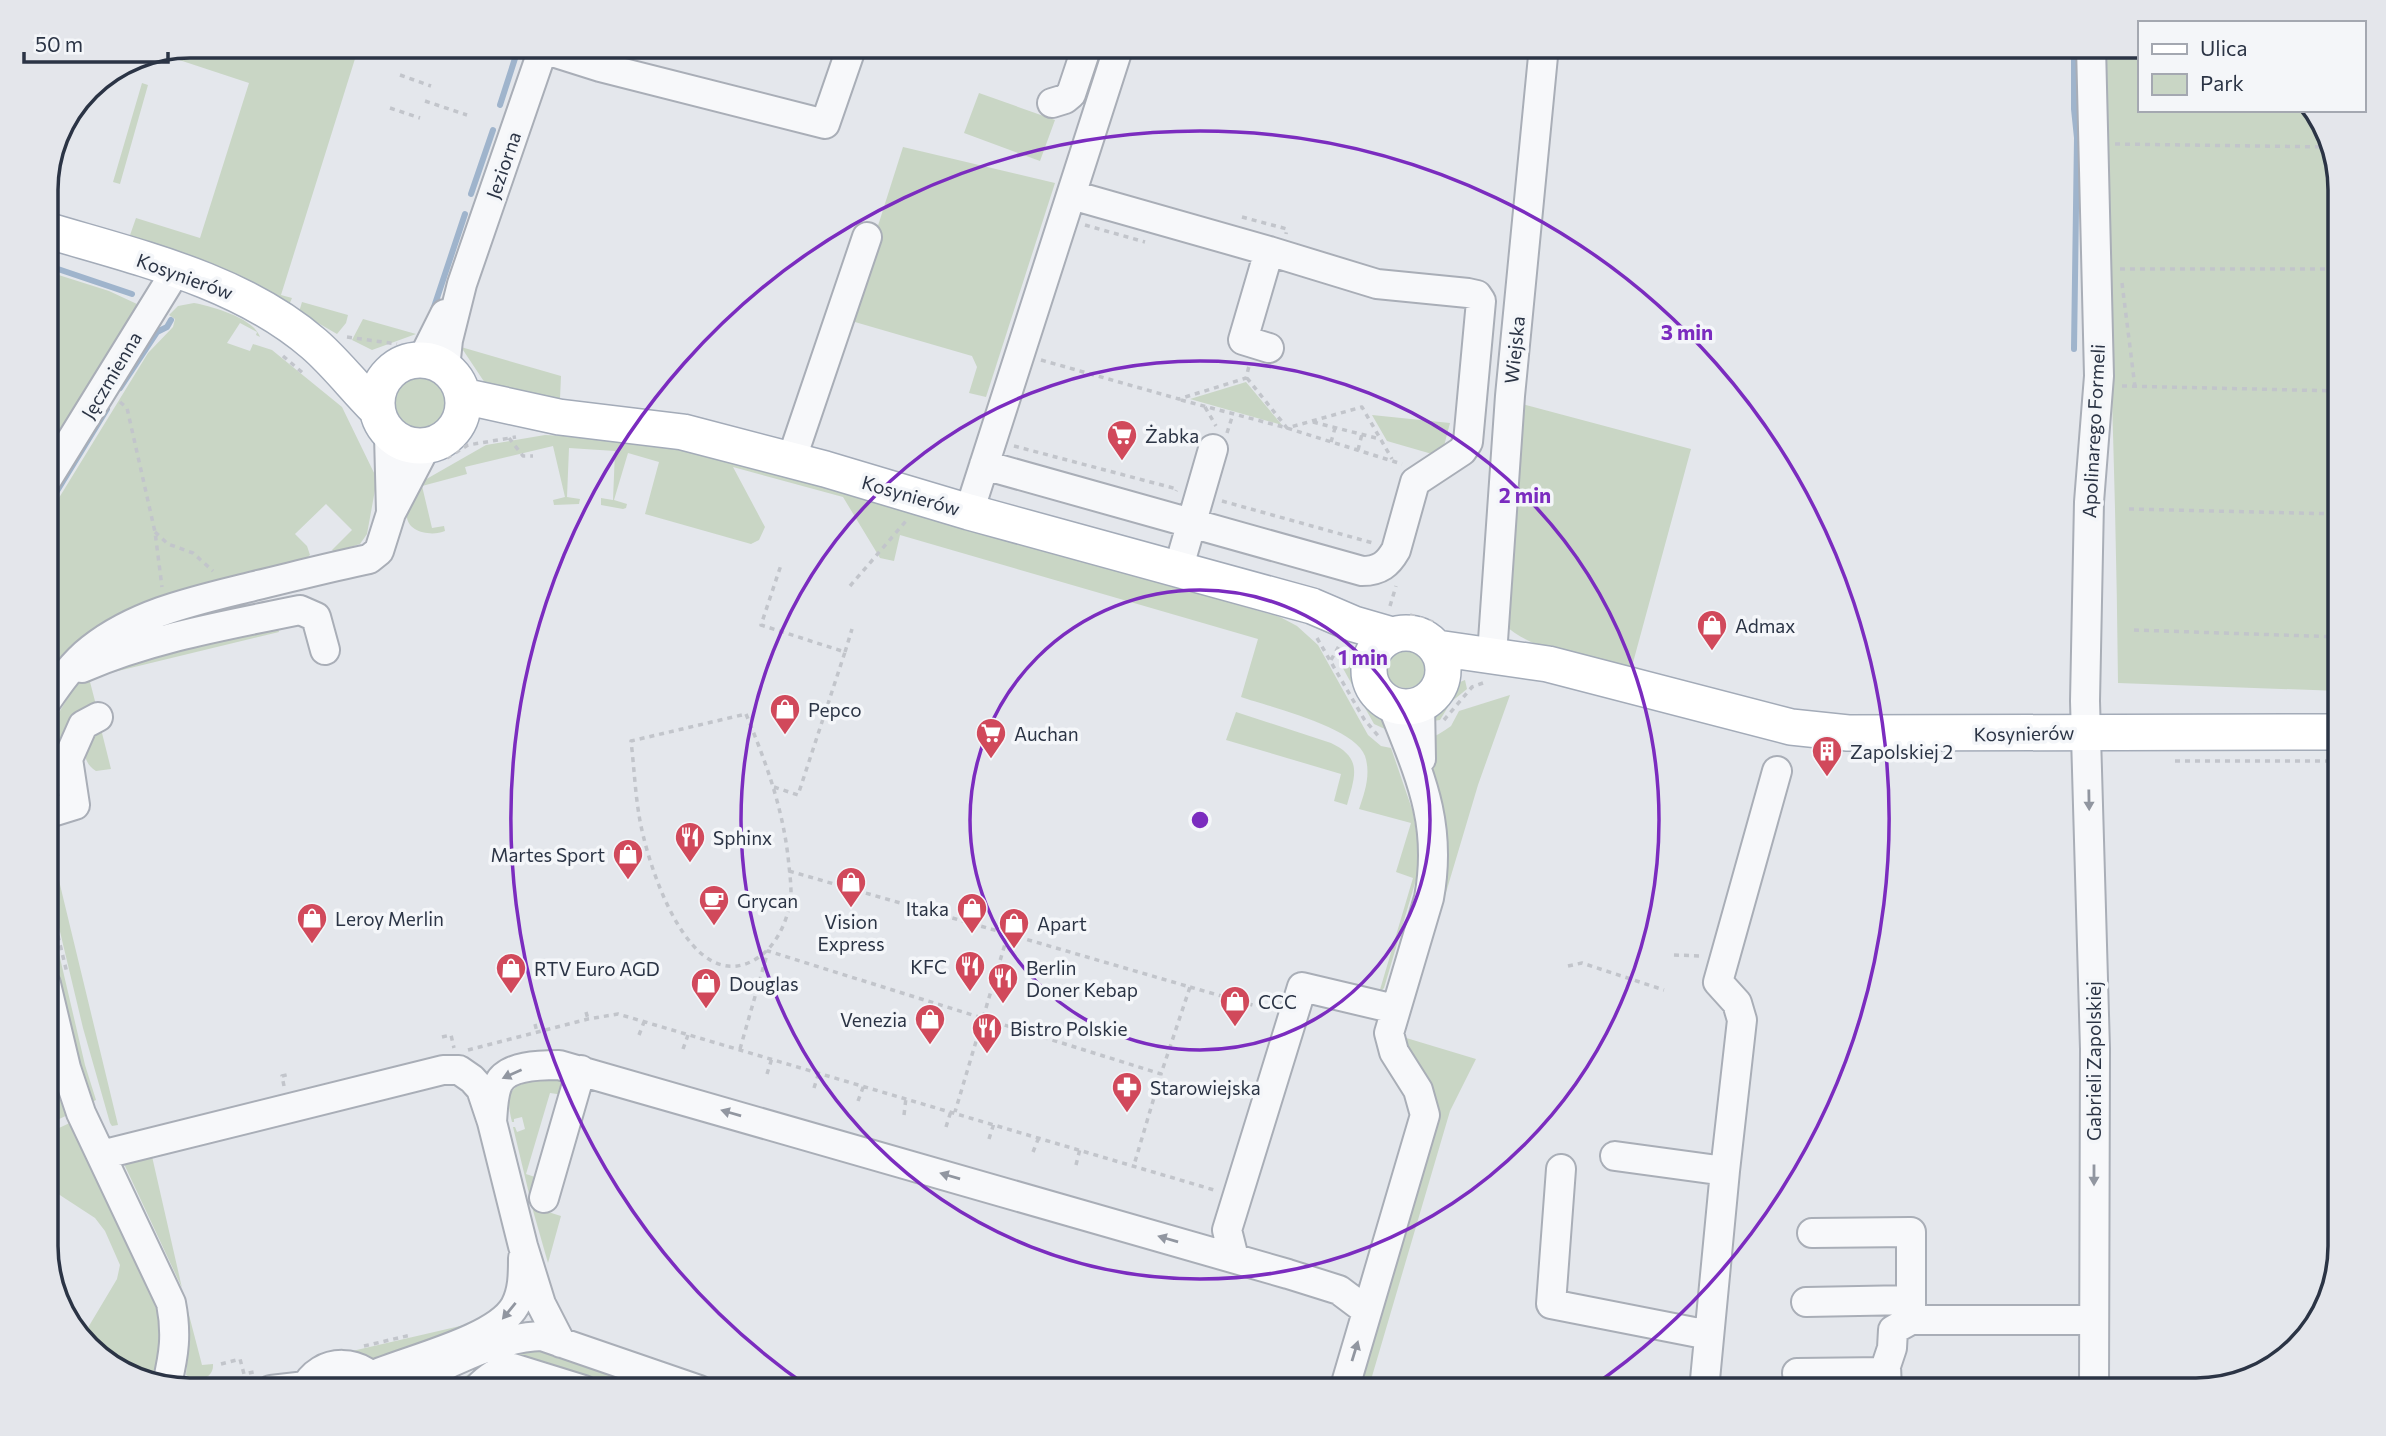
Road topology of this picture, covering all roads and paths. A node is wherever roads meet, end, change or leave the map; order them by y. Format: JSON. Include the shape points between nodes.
{"nodes":[{"id":1,"x":539,"y":58,"type":"edge"},
{"id":2,"x":574,"y":58,"type":"edge"},
{"id":3,"x":848,"y":58,"type":"edge"},
{"id":4,"x":1083,"y":58,"type":"edge"},
{"id":5,"x":1116,"y":58,"type":"edge"},
{"id":6,"x":1543,"y":58,"type":"edge"},
{"id":7,"x":2091,"y":58,"type":"edge"},
{"id":8,"x":400,"y":75,"type":"dead end"},
{"id":9,"x":431,"y":86,"type":"dead end"},
{"id":10,"x":425,"y":101,"type":"dead end"},
{"id":11,"x":1052,"y":103,"type":"dead end"},
{"id":12,"x":390,"y":108,"type":"dead end"},
{"id":13,"x":467,"y":115,"type":"dead end"},
{"id":14,"x":420,"y":118,"type":"dead end"},
{"id":15,"x":2115,"y":144,"type":"dead end"},
{"id":16,"x":2321,"y":147,"type":"edge"},
{"id":17,"x":1073,"y":209,"type":"junction"},
{"id":18,"x":58,"y":234,"type":"edge"},
{"id":19,"x":867,"y":237,"type":"dead end"},
{"id":20,"x":1154,"y":245,"type":"dead end"},
{"id":21,"x":1269,"y":251,"type":"junction"},
{"id":22,"x":177,"y":269,"type":"junction"},
{"id":23,"x":2328,"y":269,"type":"edge"},
{"id":24,"x":312,"y":353,"type":"junction"},
{"id":25,"x":1260,"y":354,"type":"joint"},
{"id":26,"x":1031,"y":357,"type":"dead end"},
{"id":27,"x":423,"y":368,"type":"junction"},
{"id":28,"x":1246,"y":378,"type":"junction"},
{"id":29,"x":2122,"y":386,"type":"dead end"},
{"id":30,"x":2134,"y":387,"type":"junction"},
{"id":31,"x":2328,"y":391,"type":"edge"},
{"id":32,"x":1474,"y":392,"type":"junction"},
{"id":33,"x":1510,"y":396,"type":"junction"},
{"id":34,"x":1179,"y":399,"type":"junction"},
{"id":35,"x":127,"y":408,"type":"dead end"},
{"id":36,"x":559,"y":417,"type":"junction"},
{"id":37,"x":1311,"y":421,"type":"junction"},
{"id":38,"x":383,"y":422,"type":"junction"},
{"id":39,"x":1287,"y":428,"type":"junction"},
{"id":40,"x":1335,"y":428,"type":"junction"},
{"id":41,"x":1362,"y":434,"type":"junction"},
{"id":42,"x":509,"y":438,"type":"dead end"},
{"id":43,"x":440,"y":439,"type":"junction"},
{"id":44,"x":1381,"y":439,"type":"junction"},
{"id":45,"x":1003,"y":443,"type":"dead end"},
{"id":46,"x":1331,"y":443,"type":"junction"},
{"id":47,"x":1212,"y":449,"type":"dead end"},
{"id":48,"x":1358,"y":450,"type":"junction"},
{"id":49,"x":533,"y":456,"type":"dead end"},
{"id":50,"x":1393,"y":460,"type":"junction"},
{"id":51,"x":791,"y":461,"type":"junction"},
{"id":52,"x":58,"y":462,"type":"edge"},
{"id":53,"x":1404,"y":464,"type":"dead end"},
{"id":54,"x":984,"y":465,"type":"junction"},
{"id":55,"x":1174,"y":498,"type":"dead end"},
{"id":56,"x":1221,"y":501,"type":"dead end"},
{"id":57,"x":2129,"y":509,"type":"dead end"},
{"id":58,"x":969,"y":512,"type":"junction"},
{"id":59,"x":391,"y":513,"type":"junction"},
{"id":60,"x":2328,"y":514,"type":"edge"},
{"id":61,"x":907,"y":519,"type":"dead end"},
{"id":62,"x":1192,"y":523,"type":"junction"},
{"id":63,"x":155,"y":532,"type":"junction"},
{"id":64,"x":1374,"y":543,"type":"dead end"},
{"id":65,"x":781,"y":565,"type":"dead end"},
{"id":66,"x":1178,"y":570,"type":"junction"},
{"id":67,"x":220,"y":577,"type":"dead end"},
{"id":68,"x":850,"y":586,"type":"dead end"},
{"id":69,"x":1259,"y":592,"type":"junction"},
{"id":70,"x":168,"y":609,"type":"junction"},
{"id":71,"x":1391,"y":616,"type":"junction"},
{"id":72,"x":852,"y":629,"type":"dead end"},
{"id":73,"x":2134,"y":630,"type":"dead end"},
{"id":74,"x":1437,"y":636,"type":"junction"},
{"id":75,"x":2328,"y":637,"type":"edge"},
{"id":76,"x":325,"y":650,"type":"dead end"},
{"id":77,"x":845,"y":652,"type":"junction"},
{"id":78,"x":1492,"y":655,"type":"junction"},
{"id":79,"x":1548,"y":664,"type":"junction"},
{"id":80,"x":1369,"y":665,"type":"junction"},
{"id":81,"x":65,"y":675,"type":"junction"},
{"id":82,"x":58,"y":685,"type":"edge"},
{"id":83,"x":1418,"y":698,"type":"junction"},
{"id":84,"x":98,"y":717,"type":"dead end"},
{"id":85,"x":2087,"y":732,"type":"junction"},
{"id":86,"x":2328,"y":732,"type":"edge"},
{"id":87,"x":1777,"y":771,"type":"dead end"},
{"id":88,"x":774,"y":787,"type":"junction"},
{"id":89,"x":58,"y":811,"type":"edge"},
{"id":90,"x":789,"y":871,"type":"junction"},
{"id":91,"x":1008,"y":934,"type":"junction"},
{"id":92,"x":768,"y":951,"type":"junction"},
{"id":93,"x":1568,"y":966,"type":"dead end"},
{"id":94,"x":1190,"y":987,"type":"junction"},
{"id":95,"x":1664,"y":990,"type":"dead end"},
{"id":96,"x":1395,"y":1009,"type":"junction"},
{"id":97,"x":1271,"y":1011,"type":"dead end"},
{"id":98,"x":586,"y":1012,"type":"dead end"},
{"id":99,"x":984,"y":1018,"type":"junction"},
{"id":100,"x":588,"y":1019,"type":"junction"},
{"id":101,"x":644,"y":1023,"type":"junction"},
{"id":102,"x":535,"y":1024,"type":"dead end"},
{"id":103,"x":537,"y":1032,"type":"junction"},
{"id":104,"x":58,"y":1034,"type":"edge"},
{"id":105,"x":639,"y":1035,"type":"dead end"},
{"id":106,"x":688,"y":1035,"type":"junction"},
{"id":107,"x":442,"y":1037,"type":"dead end"},
{"id":108,"x":683,"y":1049,"type":"dead end"},
{"id":109,"x":740,"y":1049,"type":"junction"},
{"id":110,"x":467,"y":1050,"type":"dead end"},
{"id":111,"x":772,"y":1058,"type":"junction"},
{"id":112,"x":446,"y":1062,"type":"junction"},
{"id":113,"x":581,"y":1070,"type":"junction"},
{"id":114,"x":819,"y":1072,"type":"junction"},
{"id":115,"x":290,"y":1074,"type":"dead end"},
{"id":116,"x":767,"y":1074,"type":"dead end"},
{"id":117,"x":1161,"y":1074,"type":"junction"},
{"id":118,"x":864,"y":1085,"type":"junction"},
{"id":119,"x":814,"y":1088,"type":"dead end"},
{"id":120,"x":286,"y":1091,"type":"dead end"},
{"id":121,"x":906,"y":1098,"type":"junction"},
{"id":122,"x":858,"y":1101,"type":"dead end"},
{"id":123,"x":953,"y":1112,"type":"junction"},
{"id":124,"x":904,"y":1115,"type":"dead end"},
{"id":125,"x":492,"y":1122,"type":"junction"},
{"id":126,"x":994,"y":1124,"type":"junction"},
{"id":127,"x":946,"y":1127,"type":"dead end"},
{"id":128,"x":1039,"y":1137,"type":"junction"},
{"id":129,"x":989,"y":1139,"type":"dead end"},
{"id":130,"x":1080,"y":1149,"type":"junction"},
{"id":131,"x":1033,"y":1153,"type":"dead end"},
{"id":132,"x":101,"y":1155,"type":"junction"},
{"id":133,"x":1615,"y":1156,"type":"dead end"},
{"id":134,"x":1076,"y":1165,"type":"dead end"},
{"id":135,"x":1134,"y":1165,"type":"junction"},
{"id":136,"x":1561,"y":1169,"type":"dead end"},
{"id":137,"x":1149,"y":1170,"type":"dead end"},
{"id":138,"x":1725,"y":1171,"type":"junction"},
{"id":139,"x":544,"y":1198,"type":"dead end"},
{"id":140,"x":1812,"y":1233,"type":"dead end"},
{"id":141,"x":523,"y":1246,"type":"junction"},
{"id":142,"x":1234,"y":1258,"type":"junction"},
{"id":143,"x":1378,"y":1275,"type":"junction"},
{"id":144,"x":1339,"y":1290,"type":"junction"},
{"id":145,"x":1806,"y":1302,"type":"dead end"},
{"id":146,"x":1911,"y":1310,"type":"junction"},
{"id":147,"x":1367,"y":1311,"type":"junction"},
{"id":148,"x":2093,"y":1320,"type":"junction"},
{"id":149,"x":412,"y":1335,"type":"dead end"},
{"id":150,"x":1709,"y":1335,"type":"junction"},
{"id":151,"x":561,"y":1343,"type":"junction"},
{"id":152,"x":361,"y":1347,"type":"dead end"},
{"id":153,"x":454,"y":1362,"type":"junction"},
{"id":154,"x":221,"y":1364,"type":"dead end"},
{"id":155,"x":1797,"y":1373,"type":"dead end"},
{"id":156,"x":169,"y":1376,"type":"edge"},
{"id":157,"x":259,"y":1378,"type":"edge"},
{"id":158,"x":312,"y":1378,"type":"edge"},
{"id":159,"x":370,"y":1378,"type":"edge"},
{"id":160,"x":387,"y":1378,"type":"edge"},
{"id":161,"x":424,"y":1378,"type":"edge"},
{"id":162,"x":446,"y":1378,"type":"edge"},
{"id":163,"x":494,"y":1378,"type":"edge"},
{"id":164,"x":544,"y":1378,"type":"edge"},
{"id":165,"x":662,"y":1378,"type":"edge"},
{"id":166,"x":1347,"y":1378,"type":"edge"},
{"id":167,"x":1705,"y":1378,"type":"edge"},
{"id":168,"x":1853,"y":1378,"type":"edge"},
{"id":169,"x":1887,"y":1378,"type":"edge"},
{"id":170,"x":2094,"y":1378,"type":"edge"}],
"edges":[{"from":1,"to":27,"type":"street","name":"Jeziorna","via":[[462,284]]},
{"from":2,"to":3,"type":"street","via":[[825,124]]},
{"from":4,"to":11,"type":"street","via":[[1071,94]]},
{"from":5,"to":17,"type":"street"},
{"from":6,"to":33,"type":"street","name":"Wiejska"},
{"from":7,"to":85,"type":"street","name":"Apolinarego Formeli","via":[[2099,376],[2089,502]]},
{"from":8,"to":9,"type":"path"},
{"from":10,"to":13,"type":"path"},
{"from":12,"to":14,"type":"path"},
{"from":15,"to":16,"type":"path"},
{"from":17,"to":20,"type":"path"},
{"from":17,"to":21,"type":"street"},
{"from":17,"to":54,"type":"street"},
{"from":18,"to":22,"type":"main road","name":"Kosynierów"},
{"from":19,"to":51,"type":"street"},
{"from":21,"to":25,"type":"street","via":[[1243,340]]},
{"from":21,"to":32,"type":"street","via":[[1377,284],[1477,295],[1482,309]]},
{"from":22,"to":24,"type":"main road","name":"Kosynierów","via":[[244,298]]},
{"from":22,"to":52,"type":"street","name":"Jęczmienna"},
{"from":23,"to":30,"type":"path","via":[[2120,267]]},
{"from":24,"to":27,"type":"main road","name":"Kosynierów"},
{"from":24,"to":27,"type":"path"},
{"from":24,"to":38,"type":"main road","name":"Kosynierów"},
{"from":25,"to":28,"type":"path"},
{"from":26,"to":34,"type":"path"},
{"from":27,"to":36,"type":"main road","name":"Kosynierów"},
{"from":27,"to":38,"type":"main road","via":[[378,390]]},
{"from":27,"to":43,"type":"main road","via":[[463,408],[460,420]]},
{"from":28,"to":34,"type":"path"},
{"from":28,"to":39,"type":"path"},
{"from":29,"to":30,"type":"path"},
{"from":30,"to":31,"type":"path"},
{"from":32,"to":33,"type":"street"},
{"from":32,"to":62,"type":"street","via":[[1465,448],[1415,482],[1396,550],[1381,568],[1362,571]]},
{"from":33,"to":78,"type":"street","name":"Wiejska"},
{"from":34,"to":39,"type":"path"},
{"from":35,"to":63,"type":"path"},
{"from":36,"to":43,"type":"main road","name":"Kosynierów"},
{"from":36,"to":51,"type":"main road","name":"Kosynierów","via":[[683,432]]},
{"from":37,"to":39,"type":"path"},
{"from":37,"to":40,"type":"path"},
{"from":37,"to":44,"type":"path","via":[[1362,407]]},
{"from":38,"to":43,"type":"main road","via":[[400,442],[413,446]]},
{"from":38,"to":59,"type":"street"},
{"from":39,"to":46,"type":"path"},
{"from":40,"to":41,"type":"path"},
{"from":40,"to":46,"type":"path"},
{"from":41,"to":44,"type":"path"},
{"from":41,"to":48,"type":"path"},
{"from":42,"to":49,"type":"path","via":[[523,456]]},
{"from":43,"to":59,"type":"street"},
{"from":44,"to":50,"type":"path"},
{"from":45,"to":55,"type":"path","via":[[1177,489]]},
{"from":46,"to":48,"type":"path"},
{"from":47,"to":62,"type":"street"},
{"from":48,"to":50,"type":"path"},
{"from":50,"to":53,"type":"path"},
{"from":51,"to":58,"type":"main road","name":"Kosynierów"},
{"from":54,"to":58,"type":"street"},
{"from":54,"to":62,"type":"street"},
{"from":56,"to":64,"type":"path"},
{"from":57,"to":60,"type":"path"},
{"from":58,"to":66,"type":"main road","name":"Kosynierów"},
{"from":59,"to":70,"type":"street","via":[[379,551],[369,559]]},
{"from":61,"to":68,"type":"path"},
{"from":62,"to":66,"type":"street"},
{"from":63,"to":67,"type":"path","via":[[168,544],[193,553]]},
{"from":63,"to":70,"type":"path"},
{"from":65,"to":77,"type":"path","via":[[761,625]]},
{"from":66,"to":69,"type":"main road","name":"Kosynierów"},
{"from":69,"to":71,"type":"main road","name":"Kosynierów","via":[[1354,624]]},
{"from":69,"to":80,"type":"main road","name":"Kosynierów","via":[[1343,640]]},
{"from":70,"to":81,"type":"street","via":[[114,633]]},
{"from":71,"to":74,"type":"path"},
{"from":71,"to":74,"type":"main road","name":"Kosynierów","via":[[1405,633],[1428,639]]},
{"from":71,"to":80,"type":"main road"},
{"from":72,"to":77,"type":"path"},
{"from":73,"to":75,"type":"path"},
{"from":74,"to":78,"type":"main road","name":"Kosynierów"},
{"from":74,"to":83,"type":"main road","via":[[1444,672]]},
{"from":76,"to":81,"type":"street","via":[[316,617],[300,610],[177,637]]},
{"from":77,"to":88,"type":"path","via":[[798,795]]},
{"from":78,"to":79,"type":"main road","name":"Kosynierów"},
{"from":79,"to":83,"type":"main road","name":"Kosynierów","via":[[1469,674]]},
{"from":79,"to":85,"type":"main road","name":"Kosynierów","via":[[1820,731]]},
{"from":80,"to":83,"type":"main road","via":[[1369,678],[1382,699]]},
{"from":81,"to":82,"type":"street"},
{"from":83,"to":96,"type":"street","via":[[1422,782],[1434,838],[1434,875]]},
{"from":84,"to":89,"type":"street","via":[[83,725],[68,759],[75,806]]},
{"from":85,"to":86,"type":"main road","name":"Kosynierów"},
{"from":85,"to":148,"type":"street","name":"Gabrieli Zapolskiej","one_way":true,"via":[[2095,1049]]},
{"from":87,"to":138,"type":"street","via":[[1718,982],[1737,1003],[1742,1020]]},
{"from":88,"to":90,"type":"path","via":[[786,831]]},
{"from":88,"to":92,"type":"path","via":[[746,714],[631,741],[646,850],[657,885],[691,944],[721,965],[738,966]]},
{"from":90,"to":91,"type":"path"},
{"from":90,"to":92,"type":"path","via":[[787,913]]},
{"from":91,"to":94,"type":"path"},
{"from":91,"to":99,"type":"path"},
{"from":92,"to":99,"type":"path"},
{"from":92,"to":109,"type":"path"},
{"from":93,"to":95,"type":"path","via":[[1582,963]]},
{"from":94,"to":97,"type":"path"},
{"from":94,"to":117,"type":"path"},
{"from":96,"to":142,"type":"street","via":[[1303,986],[1227,1230]]},
{"from":96,"to":143,"type":"street","via":[[1390,1033],[1394,1052],[1418,1090],[1425,1115]]},
{"from":98,"to":100,"type":"path"},
{"from":99,"to":117,"type":"path"},
{"from":99,"to":123,"type":"path"},
{"from":100,"to":101,"type":"path","via":[[618,1014]]},
{"from":100,"to":103,"type":"path"},
{"from":101,"to":105,"type":"path"},
{"from":101,"to":106,"type":"path"},
{"from":102,"to":103,"type":"path"},
{"from":103,"to":110,"type":"path"},
{"from":104,"to":132,"type":"street","via":[[81,1113]]},
{"from":106,"to":108,"type":"path"},
{"from":106,"to":109,"type":"path"},
{"from":107,"to":112,"type":"path","via":[[451,1035]]},
{"from":109,"to":111,"type":"path"},
{"from":111,"to":114,"type":"path"},
{"from":111,"to":116,"type":"path"},
{"from":112,"to":125,"type":"street","via":[[481,1090]]},
{"from":112,"to":132,"type":"street"},
{"from":113,"to":125,"type":"street","one_way":true,"via":[[535,1066],[504,1076],[494,1097]]},
{"from":113,"to":139,"type":"street"},
{"from":142,"to":113,"type":"street","one_way":true},
{"from":114,"to":118,"type":"path"},
{"from":114,"to":119,"type":"path"},
{"from":115,"to":120,"type":"path","via":[[282,1076]]},
{"from":117,"to":135,"type":"path"},
{"from":118,"to":121,"type":"path"},
{"from":118,"to":122,"type":"path"},
{"from":121,"to":123,"type":"path"},
{"from":121,"to":124,"type":"path"},
{"from":123,"to":126,"type":"path"},
{"from":123,"to":127,"type":"path"},
{"from":125,"to":141,"type":"street"},
{"from":126,"to":128,"type":"path"},
{"from":126,"to":129,"type":"path"},
{"from":128,"to":130,"type":"path"},
{"from":128,"to":131,"type":"path"},
{"from":130,"to":134,"type":"path"},
{"from":130,"to":135,"type":"path"},
{"from":132,"to":156,"type":"street","via":[[171,1303],[176,1325]]},
{"from":133,"to":138,"type":"street"},
{"from":135,"to":137,"type":"path"},
{"from":136,"to":150,"type":"street","via":[[1551,1304]]},
{"from":138,"to":150,"type":"street"},
{"from":140,"to":146,"type":"street","via":[[1911,1232]]},
{"from":141,"to":151,"type":"street","via":[[541,1304]]},
{"from":141,"to":160,"type":"street","one_way":true,"via":[[523,1282],[514,1307],[496,1325]]},
{"from":142,"to":144,"type":"street"},
{"from":143,"to":144,"type":"street"},
{"from":143,"to":147,"type":"street"},
{"from":144,"to":147,"type":"street"},
{"from":145,"to":146,"type":"street"},
{"from":146,"to":148,"type":"street"},
{"from":146,"to":169,"type":"street","via":[[1893,1330]]},
{"from":166,"to":147,"type":"street","one_way":true},
{"from":148,"to":170,"type":"street","name":"Gabrieli Zapolskiej"},
{"from":149,"to":152,"type":"path"},
{"from":150,"to":167,"type":"street"},
{"from":151,"to":153,"type":"street","via":[[542,1336],[523,1337]]},
{"from":151,"to":165,"type":"street"},
{"from":153,"to":161,"type":"street"},
{"from":153,"to":162,"type":"street"},
{"from":154,"to":157,"type":"path","via":[[240,1359],[244,1374]]},
{"from":155,"to":168,"type":"street"},
{"from":158,"to":159,"type":"street","via":[[328,1366],[344,1364],[358,1367]]},
{"from":163,"to":164,"type":"street","via":[[503,1369],[513,1368]]}]}
